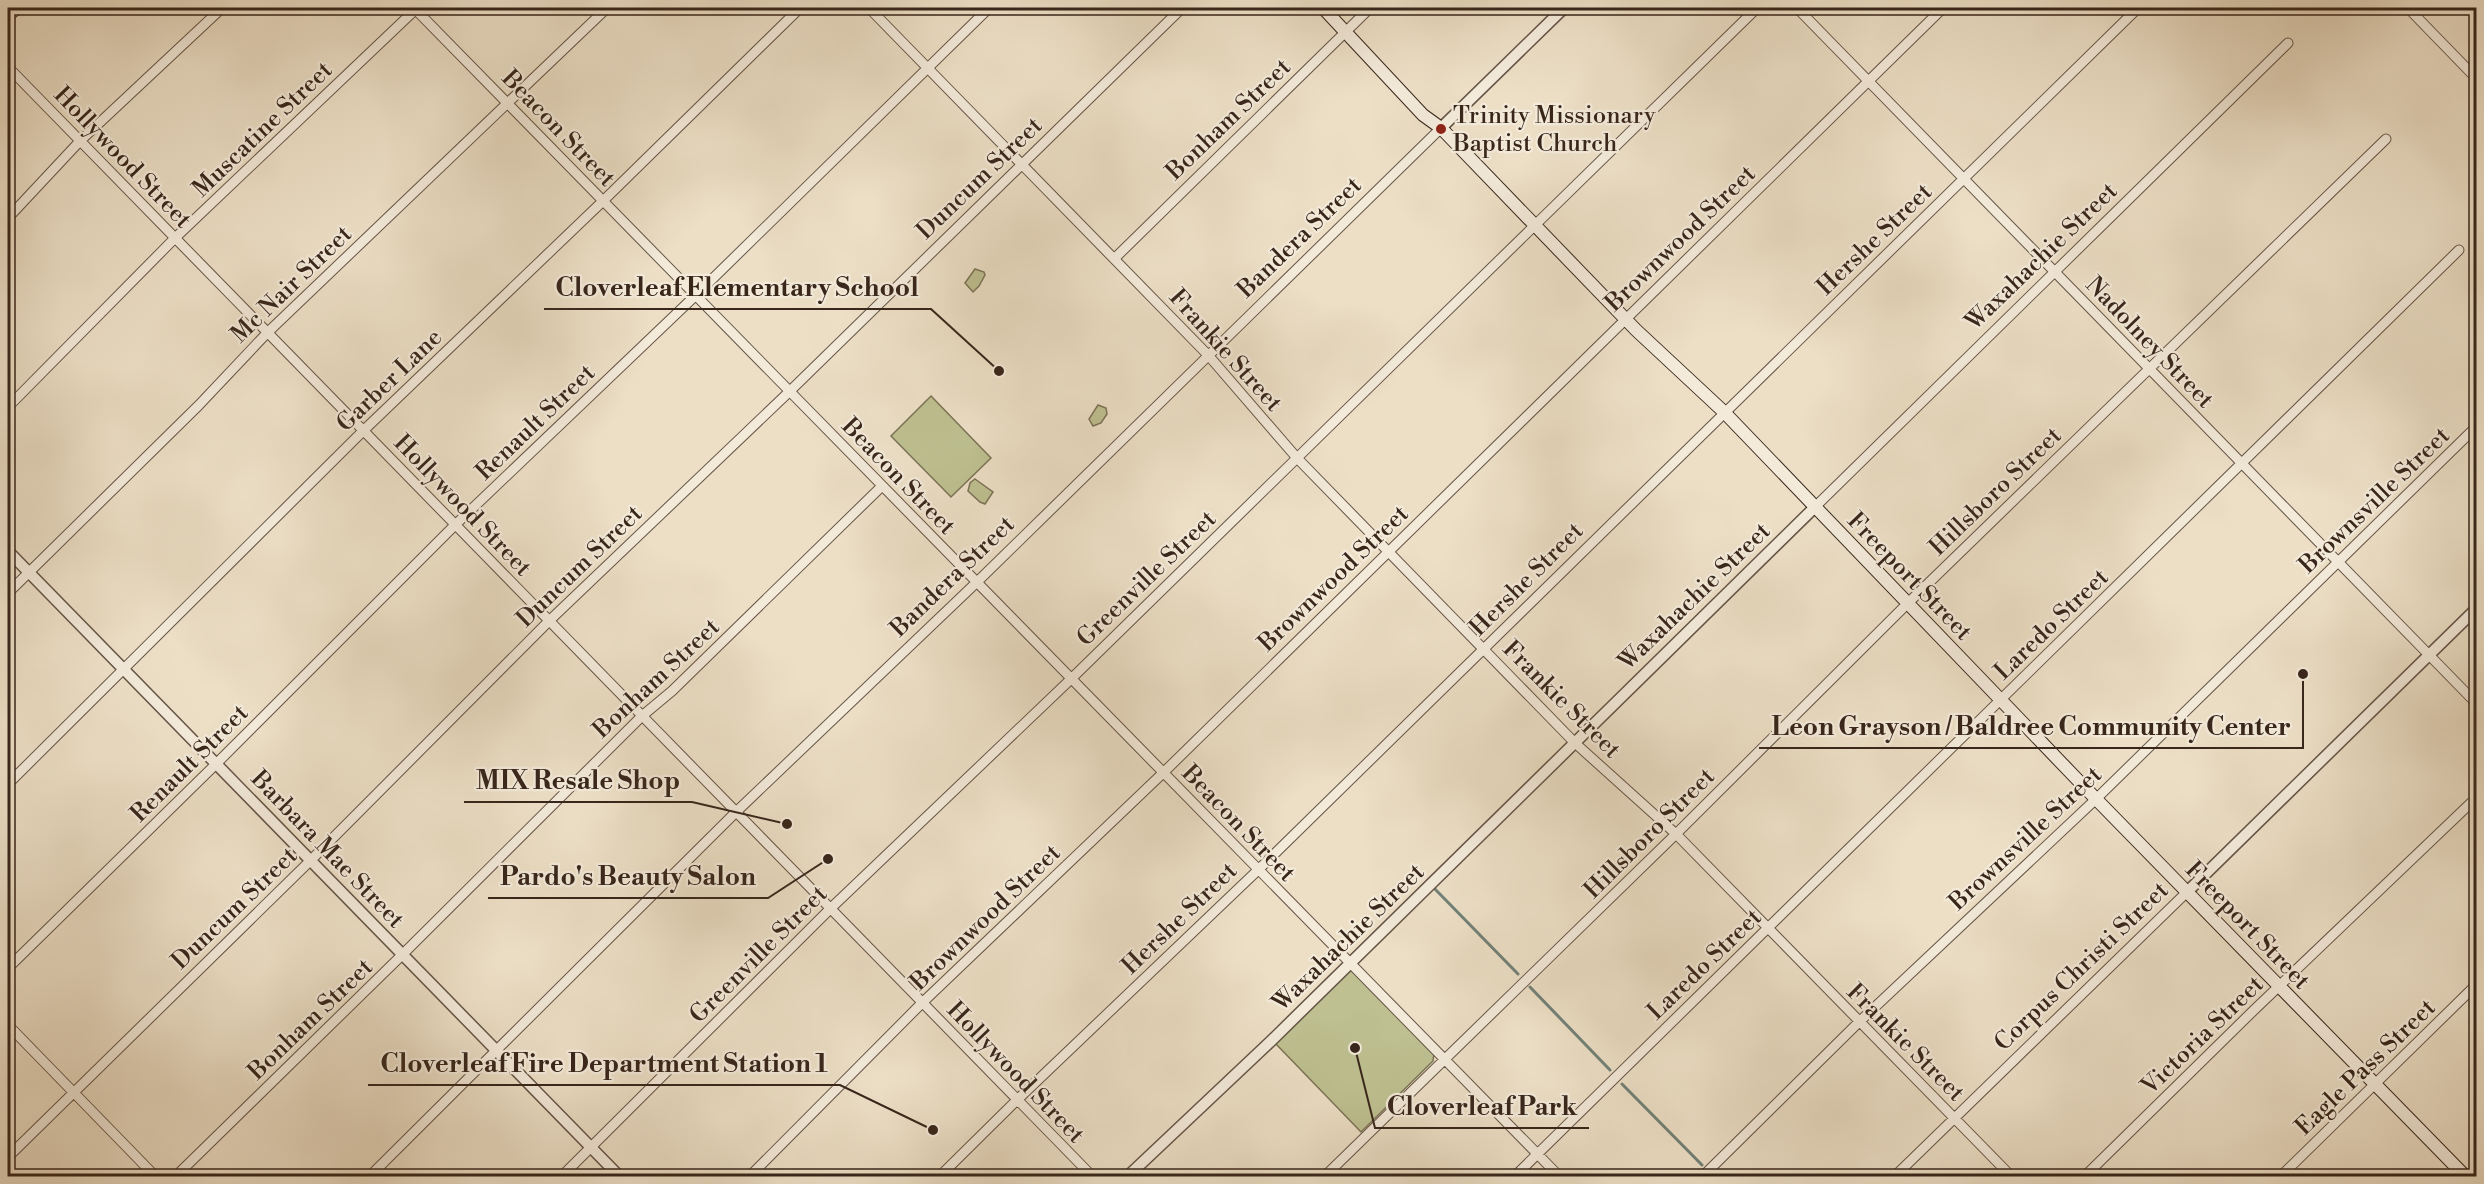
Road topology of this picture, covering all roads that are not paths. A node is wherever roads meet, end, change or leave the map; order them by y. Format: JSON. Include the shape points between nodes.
{"nodes":[{"id":1,"x":17,"y":8,"type":"edge"},
{"id":2,"x":222,"y":8,"type":"edge"},
{"id":3,"x":415,"y":8,"type":"edge"},
{"id":4,"x":607,"y":8,"type":"edge"},
{"id":5,"x":800,"y":8,"type":"edge"},
{"id":6,"x":869,"y":8,"type":"edge"},
{"id":7,"x":989,"y":8,"type":"edge"},
{"id":8,"x":1182,"y":8,"type":"edge"},
{"id":9,"x":1323,"y":8,"type":"edge"},
{"id":10,"x":1370,"y":8,"type":"edge"},
{"id":11,"x":1564,"y":8,"type":"edge"},
{"id":12,"x":1757,"y":8,"type":"edge"},
{"id":13,"x":1797,"y":8,"type":"edge"},
{"id":14,"x":1943,"y":8,"type":"edge"},
{"id":15,"x":2138,"y":8,"type":"edge"},
{"id":16,"x":2408,"y":8,"type":"edge"},
{"id":17,"x":8,"y":15,"type":"edge"},
{"id":18,"x":1346,"y":31,"type":"junction"},
{"id":19,"x":2288,"y":43,"type":"dead end"},
{"id":20,"x":8,"y":67,"type":"edge"},
{"id":21,"x":928,"y":67,"type":"junction"},
{"id":22,"x":2476,"y":78,"type":"edge"},
{"id":23,"x":1868,"y":81,"type":"junction"},
{"id":24,"x":507,"y":103,"type":"junction"},
{"id":25,"x":1441,"y":128,"type":"junction"},
{"id":26,"x":2386,"y":139,"type":"dead end"},
{"id":27,"x":80,"y":141,"type":"junction"},
{"id":28,"x":1021,"y":163,"type":"junction"},
{"id":29,"x":1964,"y":178,"type":"junction"},
{"id":30,"x":603,"y":201,"type":"junction"},
{"id":31,"x":8,"y":218,"type":"edge"},
{"id":32,"x":1535,"y":225,"type":"junction"},
{"id":33,"x":175,"y":238,"type":"junction"},
{"id":34,"x":2459,"y":250,"type":"dead end"},
{"id":35,"x":1114,"y":258,"type":"junction"},
{"id":36,"x":2055,"y":272,"type":"junction"},
{"id":37,"x":696,"y":295,"type":"junction"},
{"id":38,"x":1626,"y":319,"type":"junction"},
{"id":39,"x":267,"y":333,"type":"junction"},
{"id":40,"x":1208,"y":356,"type":"junction"},
{"id":41,"x":2151,"y":370,"type":"junction"},
{"id":42,"x":790,"y":391,"type":"junction"},
{"id":43,"x":8,"y":407,"type":"edge"},
{"id":44,"x":1724,"y":412,"type":"junction"},
{"id":45,"x":2476,"y":427,"type":"edge"},
{"id":46,"x":363,"y":431,"type":"junction"},
{"id":47,"x":1297,"y":458,"type":"junction"},
{"id":48,"x":2242,"y":463,"type":"junction"},
{"id":49,"x":882,"y":486,"type":"junction"},
{"id":50,"x":1815,"y":507,"type":"junction"},
{"id":51,"x":455,"y":525,"type":"junction"},
{"id":52,"x":8,"y":551,"type":"edge"},
{"id":53,"x":1388,"y":552,"type":"junction"},
{"id":54,"x":2338,"y":562,"type":"junction"},
{"id":55,"x":28,"y":572,"type":"junction"},
{"id":56,"x":977,"y":582,"type":"junction"},
{"id":57,"x":8,"y":592,"type":"edge"},
{"id":58,"x":1908,"y":603,"type":"junction"},
{"id":59,"x":2476,"y":609,"type":"edge"},
{"id":60,"x":549,"y":621,"type":"junction"},
{"id":61,"x":1483,"y":649,"type":"junction"},
{"id":62,"x":2430,"y":654,"type":"junction"},
{"id":63,"x":124,"y":670,"type":"junction"},
{"id":64,"x":1071,"y":678,"type":"junction"},
{"id":65,"x":2001,"y":700,"type":"junction"},
{"id":66,"x":2476,"y":703,"type":"edge"},
{"id":67,"x":642,"y":716,"type":"junction"},
{"id":68,"x":1575,"y":743,"type":"junction"},
{"id":69,"x":216,"y":764,"type":"junction"},
{"id":70,"x":1163,"y":773,"type":"junction"},
{"id":71,"x":8,"y":784,"type":"edge"},
{"id":72,"x":2476,"y":798,"type":"edge"},
{"id":73,"x":2096,"y":800,"type":"junction"},
{"id":74,"x":736,"y":813,"type":"junction"},
{"id":75,"x":1676,"y":834,"type":"junction"},
{"id":76,"x":310,"y":861,"type":"junction"},
{"id":77,"x":1258,"y":870,"type":"junction"},
{"id":78,"x":2187,"y":892,"type":"junction"},
{"id":79,"x":830,"y":909,"type":"junction"},
{"id":80,"x":1769,"y":928,"type":"junction"},
{"id":81,"x":402,"y":955,"type":"junction"},
{"id":82,"x":1350,"y":963,"type":"junction"},
{"id":83,"x":8,"y":968,"type":"edge"},
{"id":84,"x":2476,"y":985,"type":"edge"},
{"id":85,"x":2280,"y":987,"type":"junction"},
{"id":86,"x":922,"y":1003,"type":"junction"},
{"id":87,"x":1858,"y":1023,"type":"junction"},
{"id":88,"x":8,"y":1025,"type":"edge"},
{"id":89,"x":497,"y":1052,"type":"junction"},
{"id":90,"x":1445,"y":1060,"type":"junction"},
{"id":91,"x":2375,"y":1085,"type":"junction"},
{"id":92,"x":74,"y":1093,"type":"junction"},
{"id":93,"x":1017,"y":1100,"type":"junction"},
{"id":94,"x":1954,"y":1118,"type":"junction"},
{"id":95,"x":591,"y":1148,"type":"junction"},
{"id":96,"x":1538,"y":1155,"type":"junction"},
{"id":97,"x":8,"y":1157,"type":"edge"},
{"id":98,"x":2476,"y":1171,"type":"edge"},
{"id":99,"x":155,"y":1176,"type":"edge"},
{"id":100,"x":176,"y":1176,"type":"edge"},
{"id":101,"x":369,"y":1176,"type":"edge"},
{"id":102,"x":562,"y":1176,"type":"edge"},
{"id":103,"x":619,"y":1176,"type":"edge"},
{"id":104,"x":750,"y":1176,"type":"edge"},
{"id":105,"x":940,"y":1176,"type":"edge"},
{"id":106,"x":1092,"y":1176,"type":"edge"},
{"id":107,"x":1128,"y":1176,"type":"edge"},
{"id":108,"x":1325,"y":1176,"type":"edge"},
{"id":109,"x":1515,"y":1176,"type":"edge"},
{"id":110,"x":1559,"y":1176,"type":"edge"},
{"id":111,"x":1703,"y":1176,"type":"edge"},
{"id":112,"x":1895,"y":1176,"type":"edge"},
{"id":113,"x":2011,"y":1176,"type":"edge"},
{"id":114,"x":2085,"y":1176,"type":"edge"},
{"id":115,"x":2281,"y":1176,"type":"edge"},
{"id":116,"x":2465,"y":1176,"type":"edge"},
{"id":117,"x":2471,"y":1176,"type":"edge"}],
"edges":[{"from":1,"to":17,"type":"main road"},
{"from":2,"to":27,"type":"street"},
{"from":3,"to":24,"type":"street","name":"Beacon Street"},
{"from":3,"to":33,"type":"street","name":"Muscatine Street"},
{"from":4,"to":24,"type":"street","name":"Mc Nair Street"},
{"from":5,"to":30,"type":"street","name":"Garber Lane"},
{"from":6,"to":21,"type":"street","name":"Frankie Street"},
{"from":7,"to":21,"type":"street","name":"Renault Street"},
{"from":8,"to":28,"type":"street","name":"Duncum Street"},
{"from":9,"to":18,"type":"main road","name":"Freeport Street"},
{"from":10,"to":18,"type":"street","name":"Bonham Street"},
{"from":11,"to":25,"type":"street","name":"Bandera Street"},
{"from":12,"to":32,"type":"street","name":"Greenville Street"},
{"from":13,"to":23,"type":"street","name":"Nadolney Street"},
{"from":14,"to":23,"type":"street","name":"Brownwood Street"},
{"from":15,"to":29,"type":"street","name":"Hershe Street"},
{"from":16,"to":22,"type":"street"},
{"from":18,"to":25,"type":"main road","name":"Freeport Street","via":[[1423,115]]},
{"from":18,"to":35,"type":"street","name":"Bonham Street"},
{"from":19,"to":36,"type":"street","name":"Waxahachie Street"},
{"from":20,"to":27,"type":"street","name":"Hollywood Street"},
{"from":21,"to":28,"type":"street","name":"Frankie Street"},
{"from":21,"to":37,"type":"street","name":"Renault Street"},
{"from":23,"to":29,"type":"street","name":"Nadolney Street"},
{"from":23,"to":38,"type":"street","name":"Brownwood Street"},
{"from":24,"to":30,"type":"street","name":"Beacon Street"},
{"from":24,"to":39,"type":"street","name":"Mc Nair Street"},
{"from":25,"to":32,"type":"main road","name":"Freeport Street"},
{"from":25,"to":40,"type":"street","name":"Bandera Street"},
{"from":26,"to":41,"type":"street","name":"Hillsboro Street"},
{"from":27,"to":31,"type":"street"},
{"from":27,"to":33,"type":"street","name":"Hollywood Street"},
{"from":28,"to":35,"type":"street","name":"Frankie Street"},
{"from":28,"to":42,"type":"street","name":"Duncum Street"},
{"from":29,"to":36,"type":"street","name":"Nadolney Street"},
{"from":29,"to":44,"type":"street","name":"Hershe Street"},
{"from":30,"to":37,"type":"street","name":"Beacon Street"},
{"from":30,"to":46,"type":"street","name":"Garber Lane"},
{"from":32,"to":38,"type":"main road","name":"Freeport Street"},
{"from":32,"to":47,"type":"street","name":"Greenville Street"},
{"from":33,"to":39,"type":"street","name":"Hollywood Street"},
{"from":33,"to":43,"type":"street","name":"Muscatine Street"},
{"from":34,"to":48,"type":"street","name":"Laredo Street"},
{"from":35,"to":40,"type":"street","name":"Frankie Street"},
{"from":36,"to":41,"type":"street","name":"Nadolney Street"},
{"from":36,"to":50,"type":"street","name":"Waxahachie Street"},
{"from":37,"to":42,"type":"street","name":"Beacon Street"},
{"from":37,"to":51,"type":"street","name":"Renault Street"},
{"from":38,"to":44,"type":"main road","name":"Freeport Street"},
{"from":38,"to":53,"type":"street","name":"Brownwood Street"},
{"from":39,"to":46,"type":"street","name":"Hollywood Street"},
{"from":39,"to":55,"type":"street","name":"Mc Nair Street"},
{"from":40,"to":47,"type":"street","name":"Frankie Street"},
{"from":40,"to":56,"type":"street","name":"Bandera Street"},
{"from":41,"to":48,"type":"street","name":"Nadolney Street"},
{"from":41,"to":58,"type":"street","name":"Hillsboro Street"},
{"from":42,"to":49,"type":"street","name":"Beacon Street"},
{"from":42,"to":60,"type":"street","name":"Duncum Street"},
{"from":44,"to":50,"type":"main road","name":"Freeport Street"},
{"from":44,"to":61,"type":"street","name":"Hershe Street"},
{"from":45,"to":54,"type":"street","name":"Brownsville Street"},
{"from":46,"to":51,"type":"street","name":"Hollywood Street"},
{"from":46,"to":63,"type":"street","name":"Garber Lane"},
{"from":47,"to":53,"type":"street","name":"Frankie Street"},
{"from":47,"to":64,"type":"street","name":"Greenville Street"},
{"from":48,"to":54,"type":"street","name":"Nadolney Street"},
{"from":48,"to":65,"type":"street","name":"Laredo Street"},
{"from":49,"to":56,"type":"street","name":"Beacon Street"},
{"from":49,"to":67,"type":"street","name":"Bonham Street","via":[[672,692]]},
{"from":50,"to":58,"type":"main road","name":"Freeport Street"},
{"from":50,"to":68,"type":"street","name":"Waxahachie Street"},
{"from":51,"to":60,"type":"street","name":"Hollywood Street"},
{"from":51,"to":69,"type":"street","name":"Renault Street"},
{"from":52,"to":55,"type":"street","name":"Barbara Mae Street"},
{"from":53,"to":61,"type":"street","name":"Frankie Street"},
{"from":53,"to":70,"type":"street","name":"Brownwood Street"},
{"from":54,"to":62,"type":"street","name":"Nadolney Street"},
{"from":54,"to":73,"type":"street","name":"Brownsville Street"},
{"from":55,"to":57,"type":"street","name":"Mc Nair Street"},
{"from":55,"to":63,"type":"street","name":"Barbara Mae Street"},
{"from":56,"to":64,"type":"street","name":"Beacon Street"},
{"from":56,"to":74,"type":"street","name":"Bandera Street"},
{"from":58,"to":65,"type":"main road","name":"Freeport Street"},
{"from":58,"to":75,"type":"street","name":"Hillsboro Street"},
{"from":59,"to":62,"type":"street","name":"Corpus Christi Street"},
{"from":60,"to":67,"type":"street","name":"Hollywood Street"},
{"from":60,"to":76,"type":"street","name":"Duncum Street"},
{"from":61,"to":68,"type":"street","name":"Frankie Street"},
{"from":61,"to":77,"type":"street","name":"Hershe Street"},
{"from":62,"to":66,"type":"street","name":"Nadolney Street"},
{"from":62,"to":78,"type":"street","name":"Corpus Christi Street"},
{"from":63,"to":69,"type":"street","name":"Barbara Mae Street"},
{"from":63,"to":71,"type":"street","name":"Garber Lane"},
{"from":64,"to":70,"type":"street","name":"Beacon Street"},
{"from":64,"to":79,"type":"street","name":"Greenville Street"},
{"from":65,"to":73,"type":"main road","name":"Freeport Street"},
{"from":65,"to":80,"type":"street","name":"Laredo Street"},
{"from":67,"to":74,"type":"street","name":"Hollywood Street"},
{"from":67,"to":81,"type":"street","name":"Bonham Street"},
{"from":68,"to":75,"type":"street","name":"Frankie Street"},
{"from":68,"to":82,"type":"street","name":"Waxahachie Street"},
{"from":69,"to":76,"type":"street","name":"Barbara Mae Street"},
{"from":69,"to":83,"type":"street","name":"Renault Street"},
{"from":70,"to":77,"type":"street","name":"Beacon Street"},
{"from":70,"to":86,"type":"street","name":"Brownwood Street"},
{"from":72,"to":85,"type":"street","name":"Victoria Street"},
{"from":73,"to":78,"type":"main road","name":"Freeport Street"},
{"from":73,"to":87,"type":"street","name":"Brownsville Street"},
{"from":74,"to":79,"type":"street","name":"Hollywood Street"},
{"from":74,"to":89,"type":"street","name":"Bandera Street"},
{"from":75,"to":80,"type":"street","name":"Frankie Street"},
{"from":75,"to":90,"type":"street","name":"Hillsboro Street"},
{"from":76,"to":81,"type":"street","name":"Barbara Mae Street"},
{"from":76,"to":92,"type":"street","name":"Duncum Street"},
{"from":77,"to":82,"type":"street","name":"Beacon Street"},
{"from":77,"to":93,"type":"street","name":"Hershe Street"},
{"from":78,"to":85,"type":"main road","name":"Freeport Street"},
{"from":78,"to":94,"type":"street","name":"Corpus Christi Street"},
{"from":79,"to":86,"type":"street","name":"Hollywood Street"},
{"from":79,"to":95,"type":"street","name":"Greenville Street"},
{"from":80,"to":87,"type":"street","name":"Frankie Street"},
{"from":80,"to":96,"type":"street","name":"Laredo Street"},
{"from":81,"to":89,"type":"street","name":"Barbara Mae Street"},
{"from":81,"to":100,"type":"street","name":"Bonham Street"},
{"from":82,"to":90,"type":"street","name":"Beacon Street"},
{"from":82,"to":107,"type":"street","name":"Waxahachie Street"},
{"from":84,"to":91,"type":"street","name":"Eagle Pass Street"},
{"from":85,"to":91,"type":"main road","name":"Freeport Street"},
{"from":85,"to":114,"type":"street","name":"Victoria Street"},
{"from":86,"to":93,"type":"street","name":"Hollywood Street"},
{"from":86,"to":104,"type":"street","name":"Brownwood Street"},
{"from":87,"to":94,"type":"street","name":"Frankie Street"},
{"from":87,"to":111,"type":"street","name":"Brownsville Street"},
{"from":88,"to":92,"type":"street"},
{"from":89,"to":95,"type":"street","name":"Barbara Mae Street"},
{"from":89,"to":101,"type":"street","name":"Bandera Street"},
{"from":90,"to":96,"type":"street","name":"Beacon Street"},
{"from":90,"to":108,"type":"street","name":"Hillsboro Street"},
{"from":91,"to":115,"type":"street","name":"Eagle Pass Street"},
{"from":91,"to":116,"type":"main road","name":"Freeport Street"},
{"from":92,"to":97,"type":"street","name":"Duncum Street"},
{"from":92,"to":99,"type":"street"},
{"from":93,"to":105,"type":"street","name":"Hershe Street"},
{"from":93,"to":106,"type":"street","name":"Hollywood Street"},
{"from":94,"to":112,"type":"street","name":"Corpus Christi Street"},
{"from":94,"to":113,"type":"street","name":"Frankie Street"},
{"from":95,"to":102,"type":"street","name":"Greenville Street"},
{"from":95,"to":103,"type":"street","name":"Barbara Mae Street"},
{"from":96,"to":109,"type":"street","name":"Laredo Street"},
{"from":96,"to":110,"type":"street","name":"Beacon Street"},
{"from":98,"to":117,"type":"street"}]}
